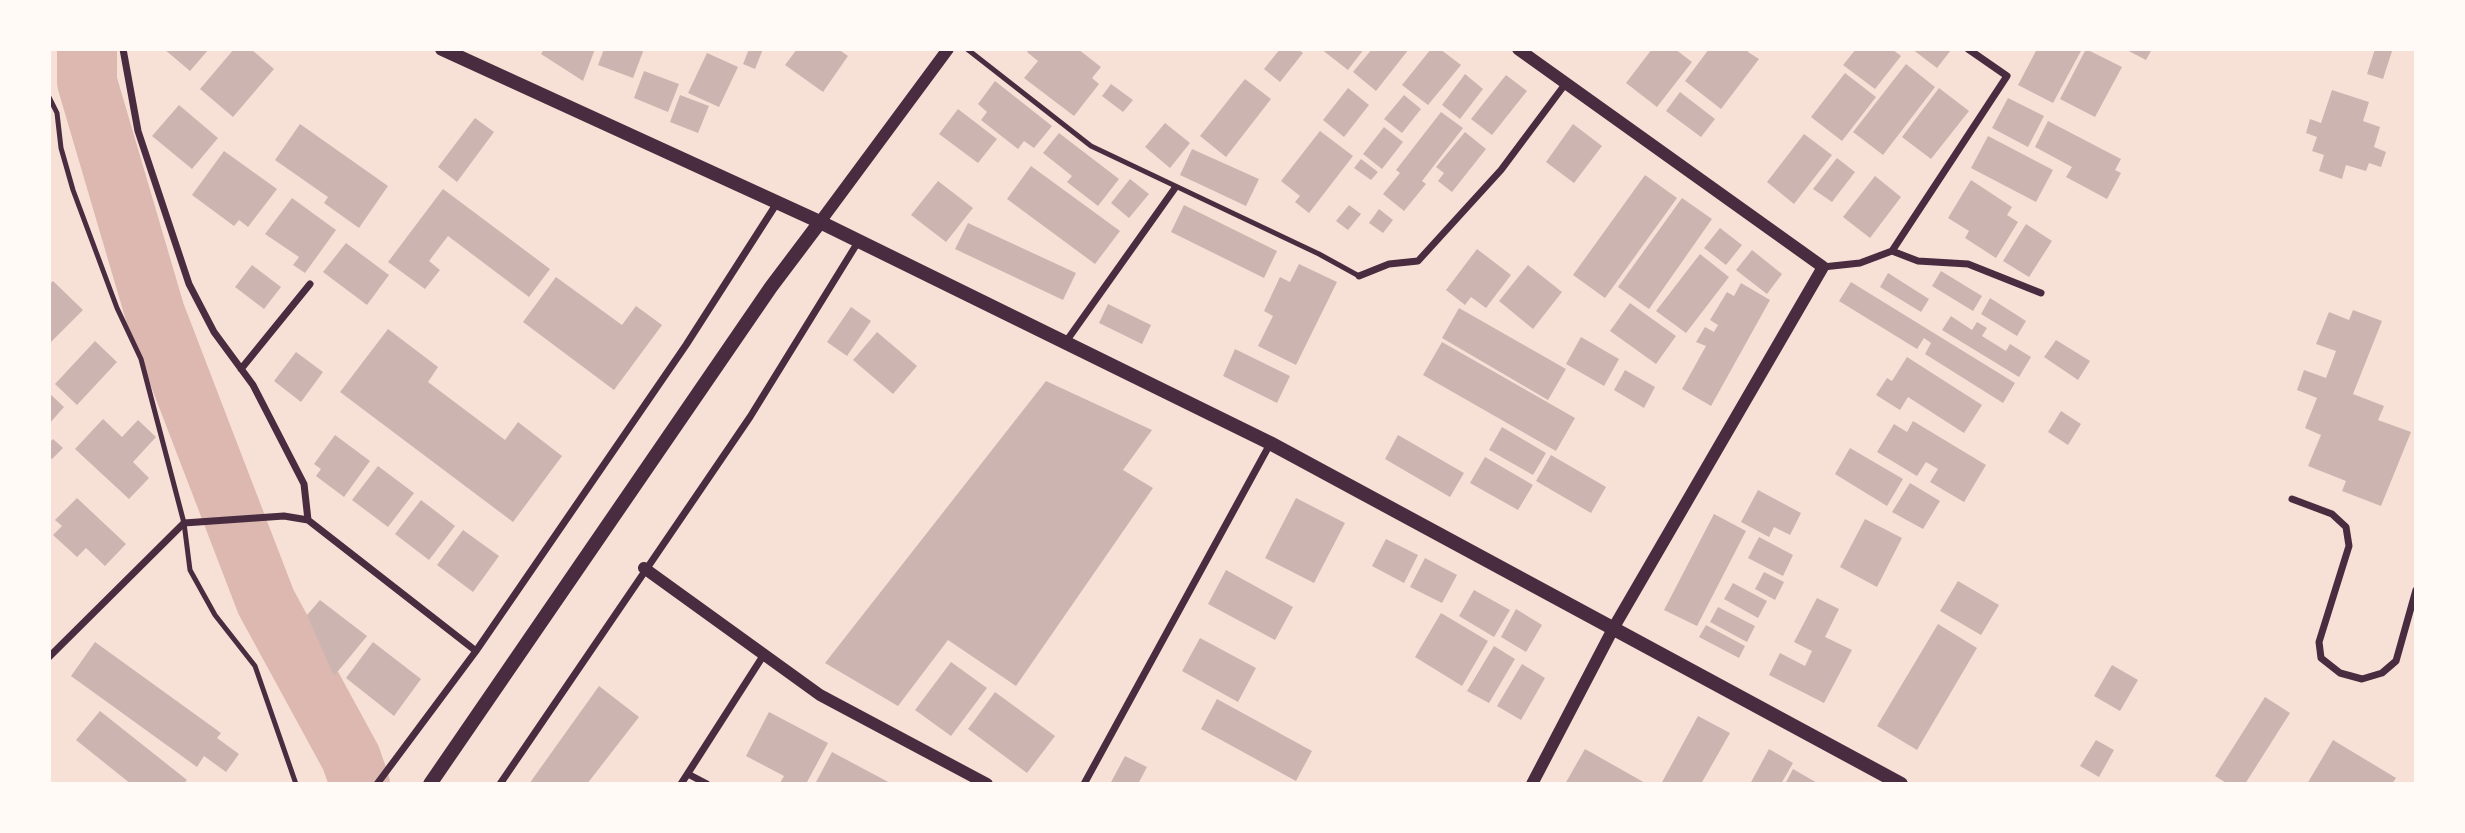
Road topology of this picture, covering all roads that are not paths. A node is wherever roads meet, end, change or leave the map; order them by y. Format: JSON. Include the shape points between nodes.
{"nodes":[{"id":1,"x":123,"y":49,"type":"edge"},
{"id":2,"x":442,"y":49,"type":"edge"},
{"id":3,"x":948,"y":49,"type":"edge"},
{"id":4,"x":967,"y":49,"type":"edge"},
{"id":5,"x":1518,"y":49,"type":"edge"},
{"id":6,"x":1968,"y":49,"type":"edge"},
{"id":7,"x":1566,"y":83,"type":"junction"},
{"id":8,"x":49,"y":97,"type":"edge"},
{"id":9,"x":1175,"y":188,"type":"junction"},
{"id":10,"x":778,"y":203,"type":"junction"},
{"id":11,"x":820,"y":222,"type":"junction"},
{"id":12,"x":858,"y":242,"type":"junction"},
{"id":13,"x":1892,"y":251,"type":"junction"},
{"id":14,"x":1823,"y":267,"type":"junction"},
{"id":15,"x":1359,"y":276,"type":"joint"},
{"id":16,"x":310,"y":284,"type":"dead end"},
{"id":17,"x":2041,"y":293,"type":"dead end"},
{"id":18,"x":1065,"y":343,"type":"junction"},
{"id":19,"x":241,"y":369,"type":"junction"},
{"id":20,"x":1270,"y":443,"type":"junction"},
{"id":21,"x":2292,"y":499,"type":"dead end"},
{"id":22,"x":308,"y":520,"type":"junction"},
{"id":23,"x":184,"y":523,"type":"junction"},
{"id":24,"x":644,"y":568,"type":"junction"},
{"id":25,"x":2416,"y":590,"type":"edge"},
{"id":26,"x":1614,"y":627,"type":"junction"},
{"id":27,"x":476,"y":651,"type":"junction"},
{"id":28,"x":763,"y":656,"type":"junction"},
{"id":29,"x":49,"y":657,"type":"edge"},
{"id":30,"x":688,"y":774,"type":"junction"},
{"id":31,"x":296,"y":784,"type":"edge"},
{"id":32,"x":377,"y":784,"type":"edge"},
{"id":33,"x":430,"y":784,"type":"edge"},
{"id":34,"x":500,"y":784,"type":"edge"},
{"id":35,"x":681,"y":784,"type":"edge"},
{"id":36,"x":707,"y":784,"type":"edge"},
{"id":37,"x":987,"y":784,"type":"edge"},
{"id":38,"x":1084,"y":784,"type":"edge"},
{"id":39,"x":1532,"y":784,"type":"edge"},
{"id":40,"x":1901,"y":784,"type":"edge"}],
"edges":[{"from":1,"to":19,"type":"street","via":[[138,131],[189,284],[214,332]]},
{"from":2,"to":10,"type":"main road"},
{"from":3,"to":11,"type":"street"},
{"from":4,"to":9,"type":"lane","via":[[1091,146]]},
{"from":5,"to":7,"type":"street"},
{"from":6,"to":13,"type":"street","via":[[2007,76]]},
{"from":7,"to":14,"type":"street"},
{"from":7,"to":15,"type":"street","via":[[1500,170],[1418,261],[1389,264]]},
{"from":8,"to":23,"type":"lane","via":[[57,113],[61,148],[74,190],[117,308],[141,359]]},
{"from":9,"to":15,"type":"lane"},
{"from":9,"to":18,"type":"street"},
{"from":10,"to":11,"type":"main road"},
{"from":10,"to":27,"type":"street"},
{"from":11,"to":12,"type":"main road"},
{"from":11,"to":33,"type":"main road"},
{"from":12,"to":18,"type":"main road"},
{"from":12,"to":24,"type":"street","via":[[750,417]]},
{"from":13,"to":14,"type":"street","via":[[1860,263]]},
{"from":13,"to":17,"type":"street","via":[[1918,261],[1968,264]]},
{"from":14,"to":26,"type":"street"},
{"from":16,"to":19,"type":"street"},
{"from":18,"to":20,"type":"main road"},
{"from":19,"to":22,"type":"street","via":[[304,484]]},
{"from":20,"to":26,"type":"main road"},
{"from":20,"to":38,"type":"street"},
{"from":21,"to":25,"type":"street","via":[[2332,514],[2346,527],[2349,546],[2319,642],[2321,658],[2340,673],[2362,679],[2382,673],[2396,661]]},
{"from":22,"to":23,"type":"street","via":[[284,516]]},
{"from":22,"to":27,"type":"street"},
{"from":23,"to":29,"type":"street"},
{"from":23,"to":31,"type":"lane","via":[[190,570],[215,615],[255,666]]},
{"from":24,"to":28,"type":"street"},
{"from":24,"to":34,"type":"street"},
{"from":26,"to":39,"type":"street"},
{"from":26,"to":40,"type":"main road"},
{"from":27,"to":32,"type":"street"},
{"from":28,"to":30,"type":"street"},
{"from":28,"to":37,"type":"street","via":[[820,695]]},
{"from":30,"to":35,"type":"street"},
{"from":30,"to":36,"type":"street"}]}
